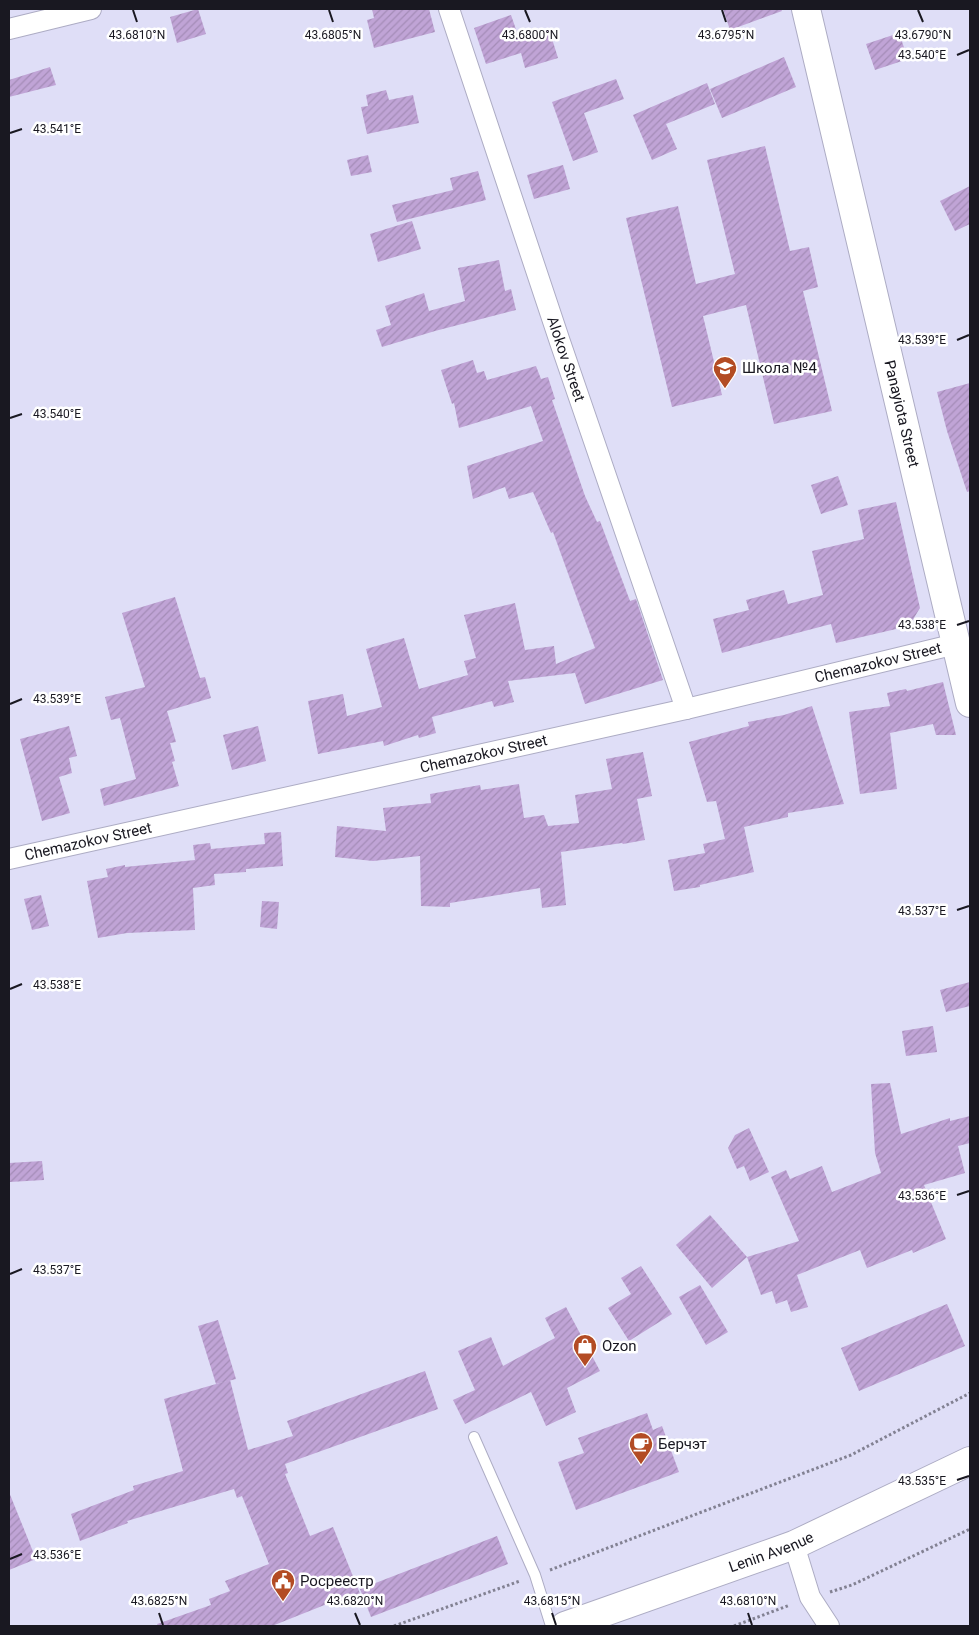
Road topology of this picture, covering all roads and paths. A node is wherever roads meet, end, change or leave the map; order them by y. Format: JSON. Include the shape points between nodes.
{"nodes":[{"id":1,"x":91,"y":9,"type":"edge"},
{"id":2,"x":449,"y":9,"type":"edge"},
{"id":3,"x":806,"y":9,"type":"edge"},
{"id":4,"x":9,"y":29,"type":"edge"},
{"id":5,"x":956,"y":644,"type":"junction"},
{"id":6,"x":970,"y":703,"type":"edge"},
{"id":7,"x":686,"y":708,"type":"junction"},
{"id":8,"x":9,"y":858,"type":"edge"},
{"id":9,"x":970,"y":1393,"type":"edge"},
{"id":10,"x":474,"y":1437,"type":"dead end"},
{"id":11,"x":970,"y":1461,"type":"edge"},
{"id":12,"x":970,"y":1529,"type":"edge"},
{"id":13,"x":794,"y":1545,"type":"junction"},
{"id":14,"x":535,"y":1575,"type":"junction"},
{"id":15,"x":810,"y":1597,"type":"junction"},
{"id":16,"x":394,"y":1626,"type":"edge"},
{"id":17,"x":551,"y":1626,"type":"edge"},
{"id":18,"x":565,"y":1626,"type":"edge"},
{"id":19,"x":734,"y":1626,"type":"edge"},
{"id":20,"x":828,"y":1626,"type":"edge"}],
"edges":[{"from":1,"to":4,"type":"street"},
{"from":2,"to":7,"type":"street","name":"Alokov Street"},
{"from":3,"to":5,"type":"street","name":"Panayiota Street"},
{"from":5,"to":6,"type":"street","name":"Panayiota Street"},
{"from":5,"to":7,"type":"street","name":"Chemazokov Street"},
{"from":7,"to":8,"type":"street","name":"Chemazokov Street"},
{"from":9,"to":14,"type":"path","via":[[851,1455]]},
{"from":10,"to":14,"type":"lane"},
{"from":11,"to":13,"type":"street","name":"Lenin Avenue"},
{"from":12,"to":15,"type":"path","via":[[852,1585]]},
{"from":13,"to":15,"type":"street"},
{"from":13,"to":18,"type":"street","name":"Lenin Avenue"},
{"from":14,"to":16,"type":"path"},
{"from":14,"to":17,"type":"lane"},
{"from":15,"to":19,"type":"path"},
{"from":15,"to":20,"type":"street"}]}
